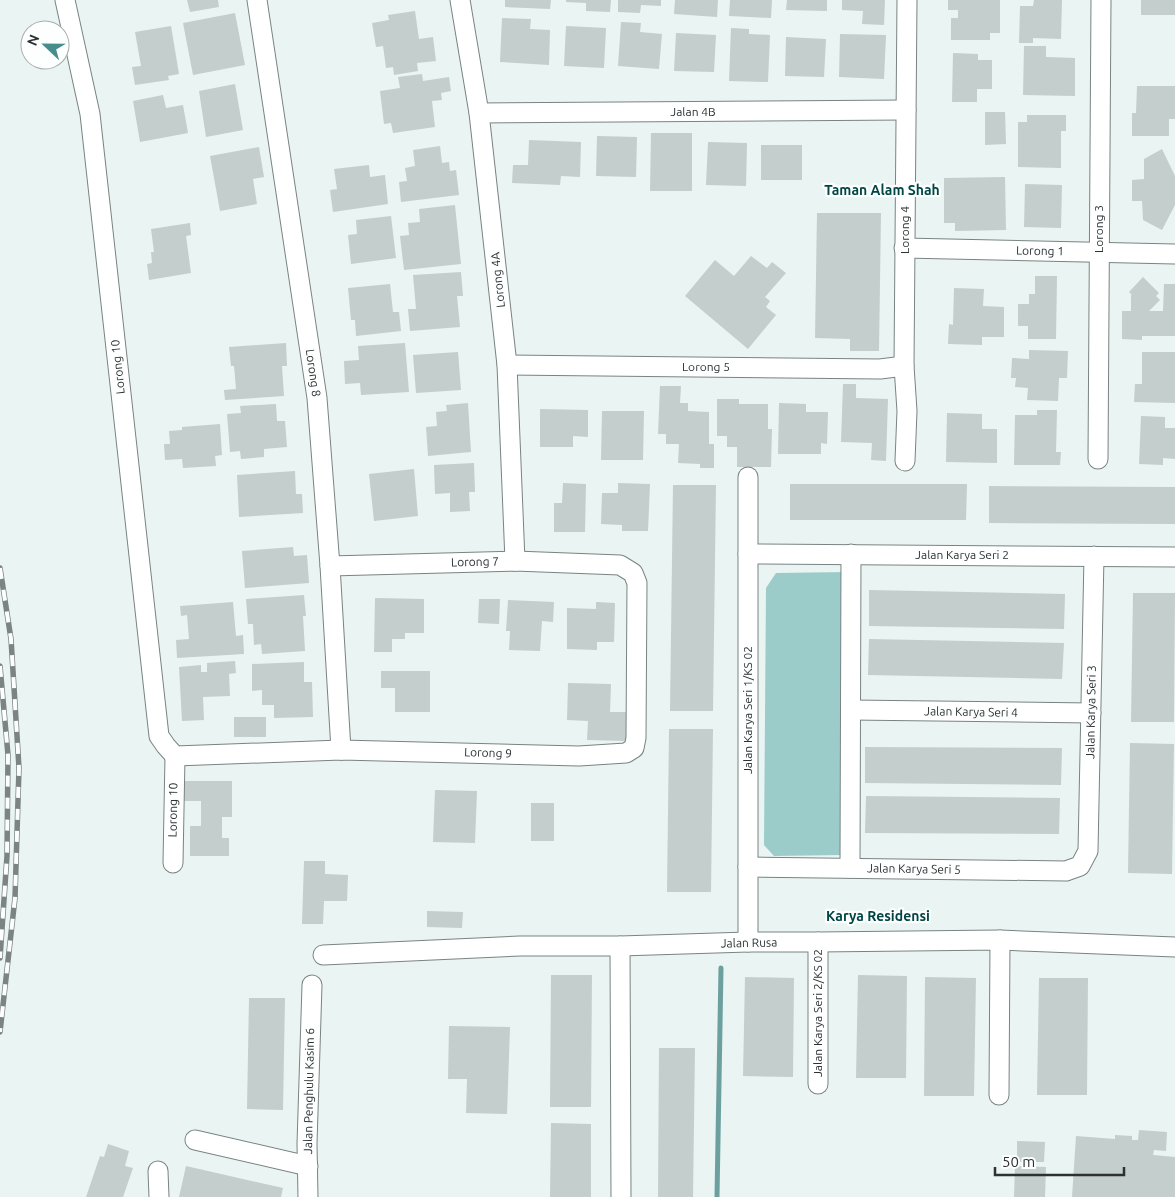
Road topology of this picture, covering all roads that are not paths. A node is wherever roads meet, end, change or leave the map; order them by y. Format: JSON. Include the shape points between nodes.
{"nodes":[{"id":1,"x":65,"y":0,"type":"edge"},
{"id":2,"x":257,"y":0,"type":"edge"},
{"id":3,"x":460,"y":0,"type":"edge"},
{"id":4,"x":907,"y":0,"type":"edge"},
{"id":5,"x":1101,"y":0,"type":"edge"},
{"id":6,"x":906,"y":110,"type":"junction"},
{"id":7,"x":479,"y":113,"type":"junction"},
{"id":8,"x":904,"y":248,"type":"junction"},
{"id":9,"x":1098,"y":252,"type":"junction"},
{"id":10,"x":1175,"y":254,"type":"edge"},
{"id":11,"x":507,"y":366,"type":"junction"},
{"id":12,"x":904,"y":366,"type":"junction"},
{"id":13,"x":1098,"y":458,"type":"dead end"},
{"id":14,"x":905,"y":461,"type":"dead end"},
{"id":15,"x":748,"y":477,"type":"dead end"},
{"id":16,"x":748,"y":554,"type":"junction"},
{"id":17,"x":851,"y":554,"type":"junction"},
{"id":18,"x":1094,"y":556,"type":"junction"},
{"id":19,"x":1175,"y":557,"type":"edge"},
{"id":20,"x":514,"y":561,"type":"junction"},
{"id":21,"x":620,"y":565,"type":"joint"},
{"id":22,"x":330,"y":566,"type":"junction"},
{"id":23,"x":851,"y":710,"type":"junction"},
{"id":24,"x":1090,"y":713,"type":"junction"},
{"id":25,"x":341,"y":750,"type":"junction"},
{"id":26,"x":175,"y":756,"type":"junction"},
{"id":27,"x":173,"y":863,"type":"dead end"},
{"id":28,"x":1080,"y":866,"type":"joint"},
{"id":29,"x":748,"y":867,"type":"junction"},
{"id":30,"x":850,"y":868,"type":"junction"},
{"id":31,"x":1000,"y":940,"type":"junction"},
{"id":32,"x":748,"y":942,"type":"junction"},
{"id":33,"x":818,"y":942,"type":"junction"},
{"id":34,"x":620,"y":946,"type":"junction"},
{"id":35,"x":1175,"y":947,"type":"edge"},
{"id":36,"x":323,"y":955,"type":"dead end"},
{"id":37,"x":312,"y":985,"type":"dead end"},
{"id":38,"x":818,"y":1084,"type":"dead end"},
{"id":39,"x":999,"y":1095,"type":"dead end"},
{"id":40,"x":195,"y":1140,"type":"dead end"},
{"id":41,"x":308,"y":1166,"type":"junction"},
{"id":42,"x":158,"y":1171,"type":"dead end"},
{"id":43,"x":159,"y":1197,"type":"edge"},
{"id":44,"x":308,"y":1197,"type":"edge"},
{"id":45,"x":621,"y":1197,"type":"edge"}],
"edges":[{"from":1,"to":26,"type":"street","name":"Lorong 10","via":[[90,114],[159,736]]},
{"from":2,"to":22,"type":"street","name":"Lorong 8","via":[[317,398]]},
{"from":3,"to":7,"type":"street","name":"Lorong 4A"},
{"from":4,"to":6,"type":"street","name":"Lorong 4"},
{"from":5,"to":9,"type":"street","name":"Lorong 3"},
{"from":6,"to":7,"type":"street","name":"Jalan 4B"},
{"from":6,"to":8,"type":"street","name":"Lorong 4"},
{"from":7,"to":11,"type":"street","name":"Lorong 4A"},
{"from":8,"to":9,"type":"street","name":"Lorong 1"},
{"from":8,"to":12,"type":"street","name":"Lorong 4"},
{"from":9,"to":10,"type":"street","name":"Lorong 1"},
{"from":9,"to":13,"type":"street","name":"Lorong 3"},
{"from":11,"to":12,"type":"street","name":"Lorong 5"},
{"from":11,"to":20,"type":"street","name":"Lorong 4A"},
{"from":12,"to":14,"type":"street","name":"Lorong 4","via":[[907,411]]},
{"from":15,"to":16,"type":"street","name":"Jalan Karya Seri 1/KS 02"},
{"from":16,"to":17,"type":"street","name":"Jalan Karya Seri 2"},
{"from":16,"to":29,"type":"street","name":"Jalan Karya Seri 1/KS 02"},
{"from":17,"to":18,"type":"street","name":"Jalan Karya Seri 2"},
{"from":17,"to":23,"type":"street"},
{"from":18,"to":19,"type":"street","name":"Jalan Karya Seri 2"},
{"from":18,"to":24,"type":"street","name":"Jalan Karya Seri 3"},
{"from":20,"to":21,"type":"street","name":"Lorong 7"},
{"from":20,"to":22,"type":"street","name":"Lorong 7"},
{"from":21,"to":25,"type":"street","name":"Lorong 9","via":[[633,573],[636,584],[636,738],[634,748],[626,754],[579,756]]},
{"from":22,"to":25,"type":"street","name":"Lorong 8"},
{"from":23,"to":24,"type":"street","name":"Jalan Karya Seri 4"},
{"from":23,"to":30,"type":"street"},
{"from":24,"to":28,"type":"street","name":"Jalan Karya Seri 3","via":[[1088,851]]},
{"from":25,"to":26,"type":"street","name":"Lorong 9"},
{"from":26,"to":27,"type":"street","name":"Lorong 10"},
{"from":28,"to":30,"type":"street","name":"Jalan Karya Seri 5","via":[[1066,871]]},
{"from":29,"to":30,"type":"street","name":"Jalan Karya Seri 5"},
{"from":29,"to":32,"type":"street","name":"Jalan Karya Seri 1/KS 02"},
{"from":31,"to":33,"type":"street","name":"Jalan Rusa"},
{"from":31,"to":35,"type":"street","name":"Jalan Rusa"},
{"from":31,"to":39,"type":"street"},
{"from":32,"to":33,"type":"street","name":"Jalan Rusa"},
{"from":32,"to":34,"type":"street","name":"Jalan Rusa"},
{"from":33,"to":38,"type":"street","name":"Jalan Karya Seri 2/KS 02"},
{"from":34,"to":36,"type":"street","name":"Jalan Rusa","via":[[520,946]]},
{"from":34,"to":45,"type":"street"},
{"from":37,"to":41,"type":"street","name":"Jalan Penghulu Kasim 6"},
{"from":40,"to":41,"type":"street"},
{"from":41,"to":44,"type":"street","name":"Jalan Penghulu Kasim 6"},
{"from":42,"to":43,"type":"street"}]}
